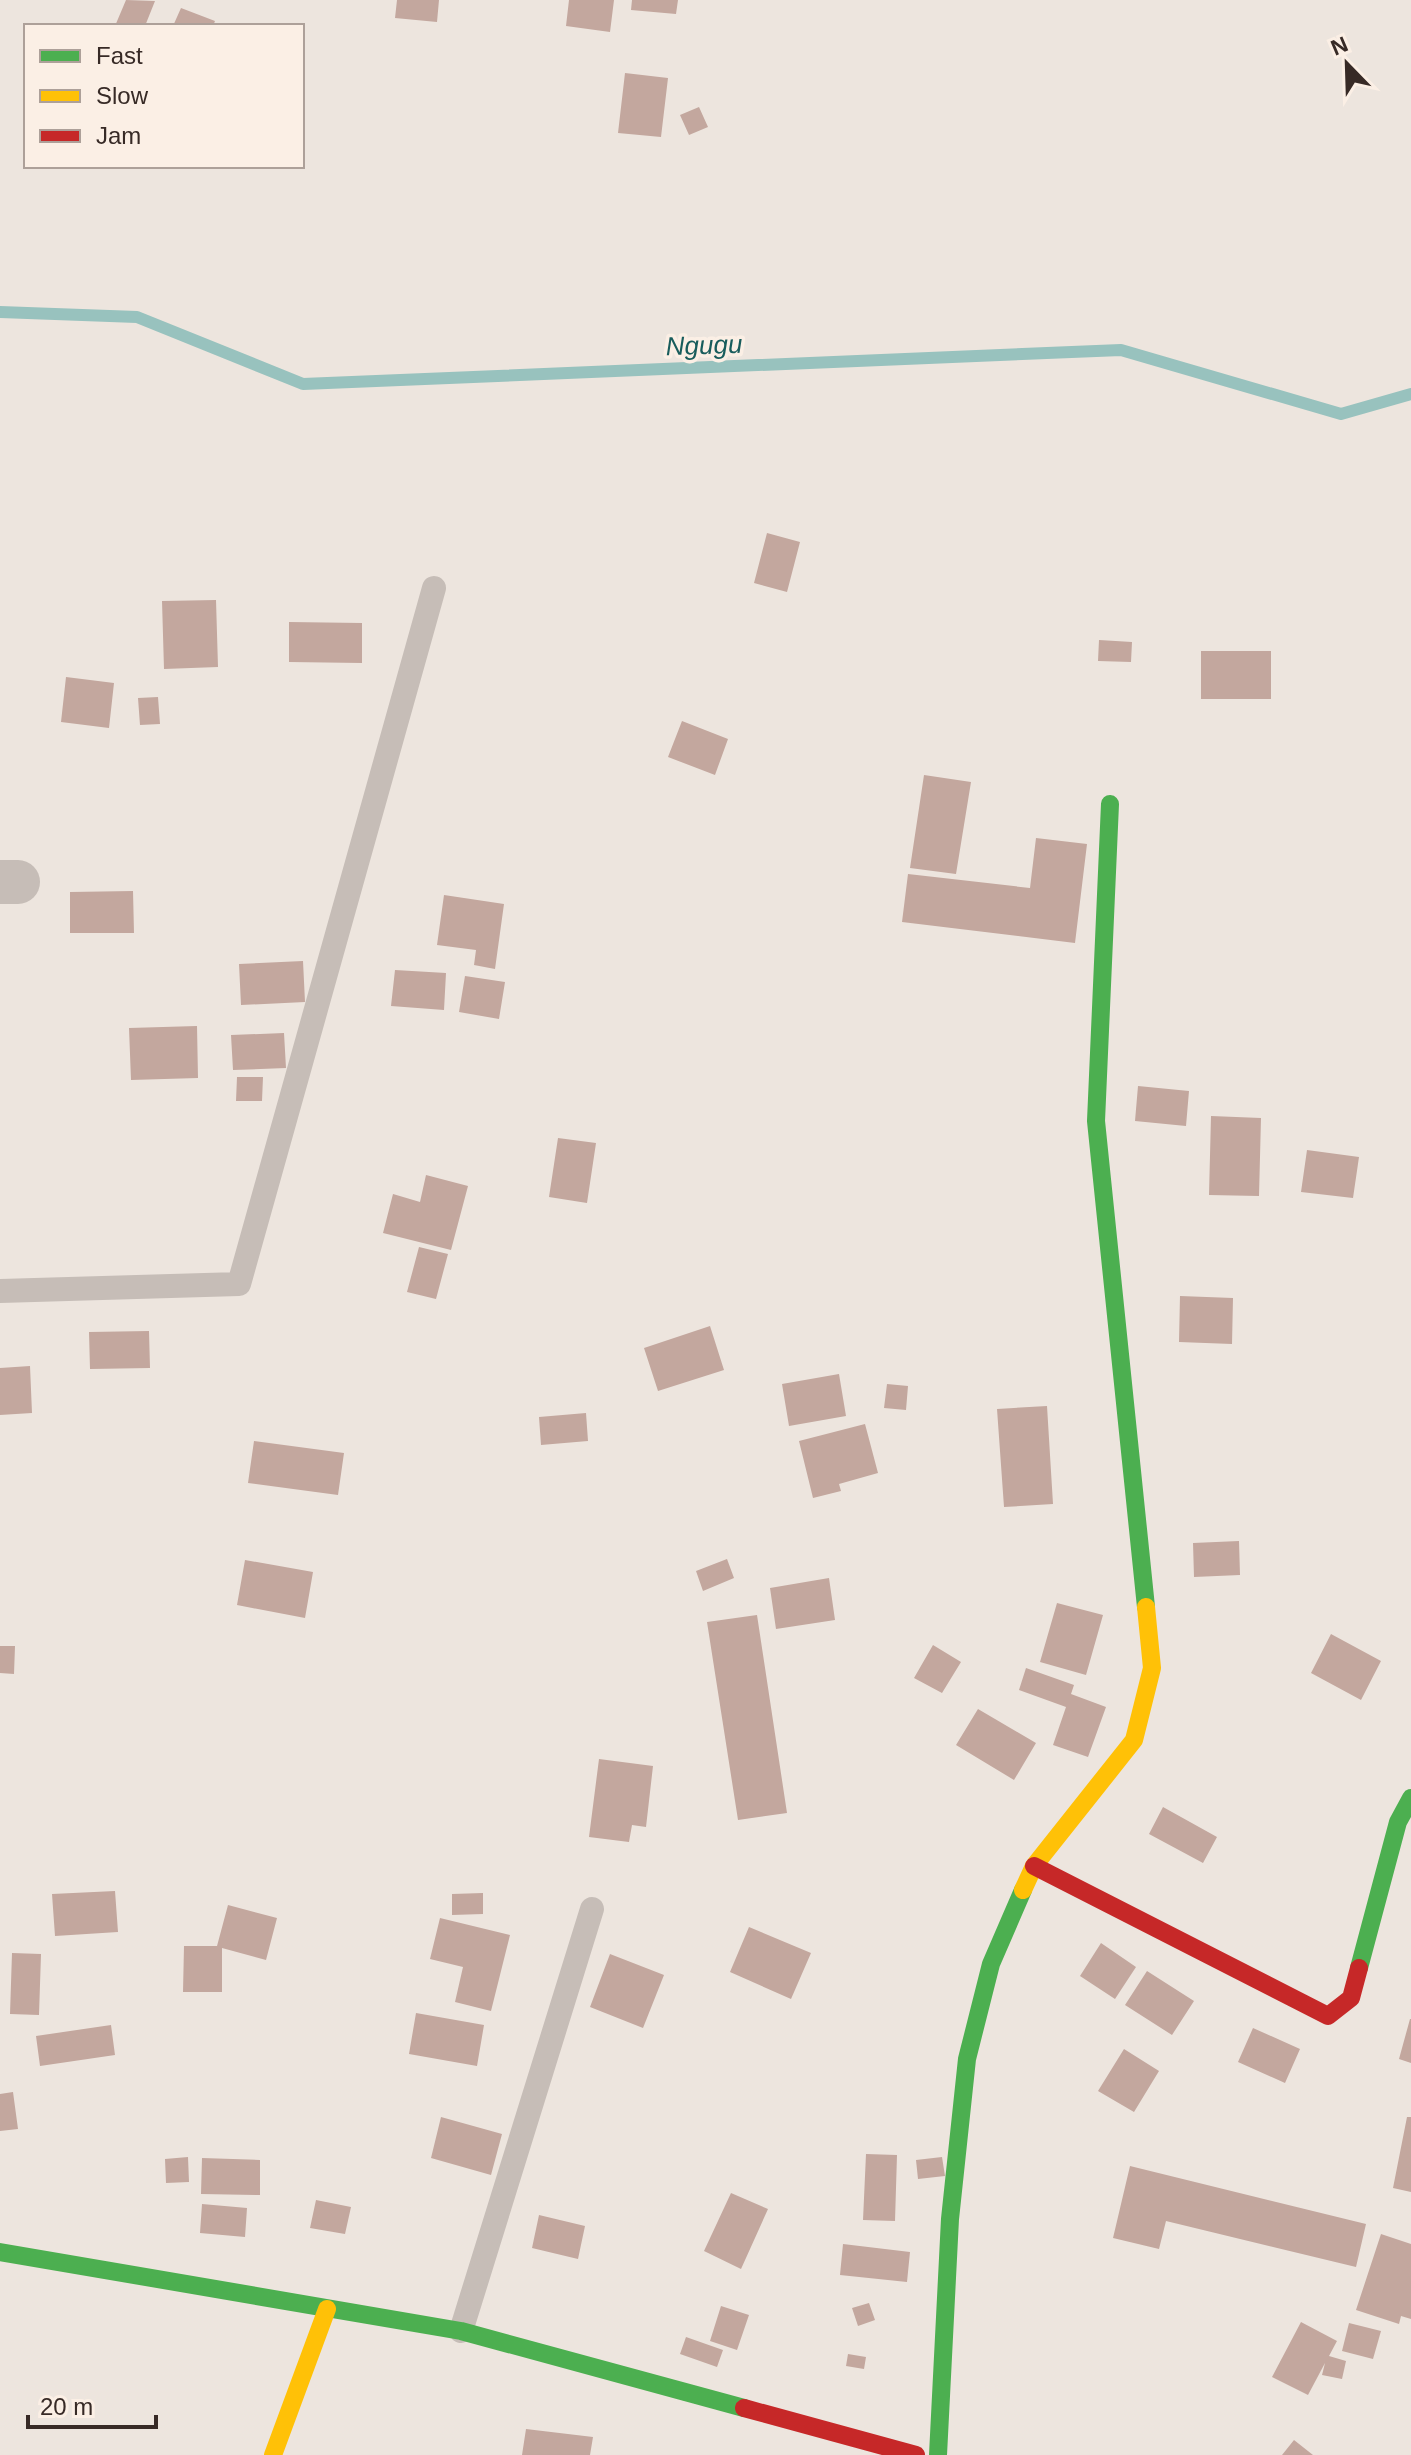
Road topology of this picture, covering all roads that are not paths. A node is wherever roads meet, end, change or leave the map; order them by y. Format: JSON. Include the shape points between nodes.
{"nodes":[{"id":1,"x":434,"y":588,"type":"dead end"},
{"id":2,"x":1110,"y":804,"type":"dead end"},
{"id":3,"x":0,"y":1291,"type":"edge"},
{"id":4,"x":1411,"y":1798,"type":"edge"},
{"id":5,"x":1034,"y":1866,"type":"junction"},
{"id":6,"x":592,"y":1909,"type":"dead end"},
{"id":7,"x":0,"y":2252,"type":"edge"},
{"id":8,"x":327,"y":2309,"type":"junction"},
{"id":9,"x":461,"y":2331,"type":"junction"},
{"id":10,"x":273,"y":2455,"type":"edge"},
{"id":11,"x":916,"y":2455,"type":"edge"},
{"id":12,"x":938,"y":2455,"type":"edge"}],
"edges":[{"from":1,"to":3,"type":"lane","via":[[239,1284]]},
{"from":2,"to":5,"type":"street","via":[[1096,1121],[1152,1668],[1134,1740]]},
{"from":4,"to":5,"type":"street","via":[[1398,1822],[1351,1998],[1328,2016]]},
{"from":5,"to":12,"type":"street","via":[[991,1964],[967,2059],[950,2219]]},
{"from":6,"to":9,"type":"lane"},
{"from":7,"to":8,"type":"street"},
{"from":8,"to":9,"type":"street"},
{"from":8,"to":10,"type":"street"},
{"from":9,"to":11,"type":"street"}]}
